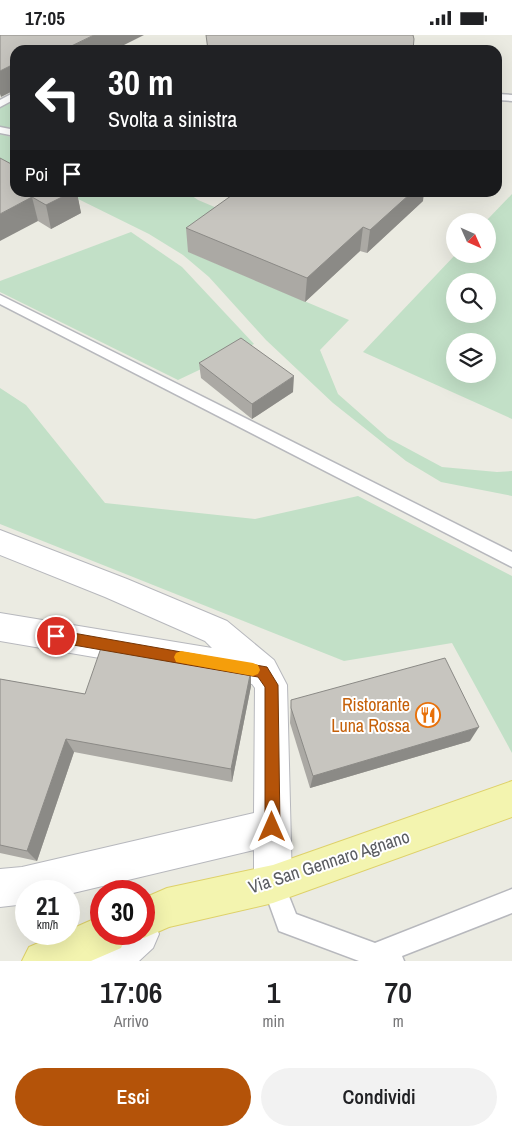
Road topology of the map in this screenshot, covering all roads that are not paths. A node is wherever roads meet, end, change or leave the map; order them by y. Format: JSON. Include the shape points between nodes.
{"nodes":[{"id":1,"x":0,"y":299,"type":"edge"},
{"id":2,"x":0,"y":542,"type":"edge"},
{"id":3,"x":512,"y":560,"type":"edge"},
{"id":4,"x":0,"y":627,"type":"edge"},
{"id":5,"x":262,"y":671,"type":"junction"},
{"id":6,"x":512,"y":799,"type":"edge"},
{"id":7,"x":272,"y":827,"type":"junction"},
{"id":8,"x":273,"y":883,"type":"junction"},
{"id":9,"x":0,"y":888,"type":"edge"},
{"id":10,"x":512,"y":901,"type":"edge"},
{"id":11,"x":155,"y":920,"type":"edge"},
{"id":12,"x":90,"y":941,"type":"edge"},
{"id":13,"x":124,"y":945,"type":"edge"},
{"id":14,"x":383,"y":958,"type":"edge"},
{"id":15,"x":43,"y":961,"type":"edge"},
{"id":16,"x":108,"y":961,"type":"edge"}],
"edges":[{"from":1,"to":3,"type":"lane"},
{"from":2,"to":5,"type":"street","via":[[216,631]]},
{"from":4,"to":5,"type":"street"},
{"from":5,"to":7,"type":"street","via":[[272,685]]},
{"from":6,"to":8,"type":"main road","name":"Via San Gennaro Agnano"},
{"from":7,"to":8,"type":"street"},
{"from":7,"to":9,"type":"street","via":[[22,886]]},
{"from":8,"to":11,"type":"main road","name":"Via San Gennaro Agnano"},
{"from":8,"to":14,"type":"lane","via":[[287,923]]},
{"from":10,"to":14,"type":"lane"},
{"from":12,"to":15,"type":"main road"},
{"from":13,"to":16,"type":"street"}]}
